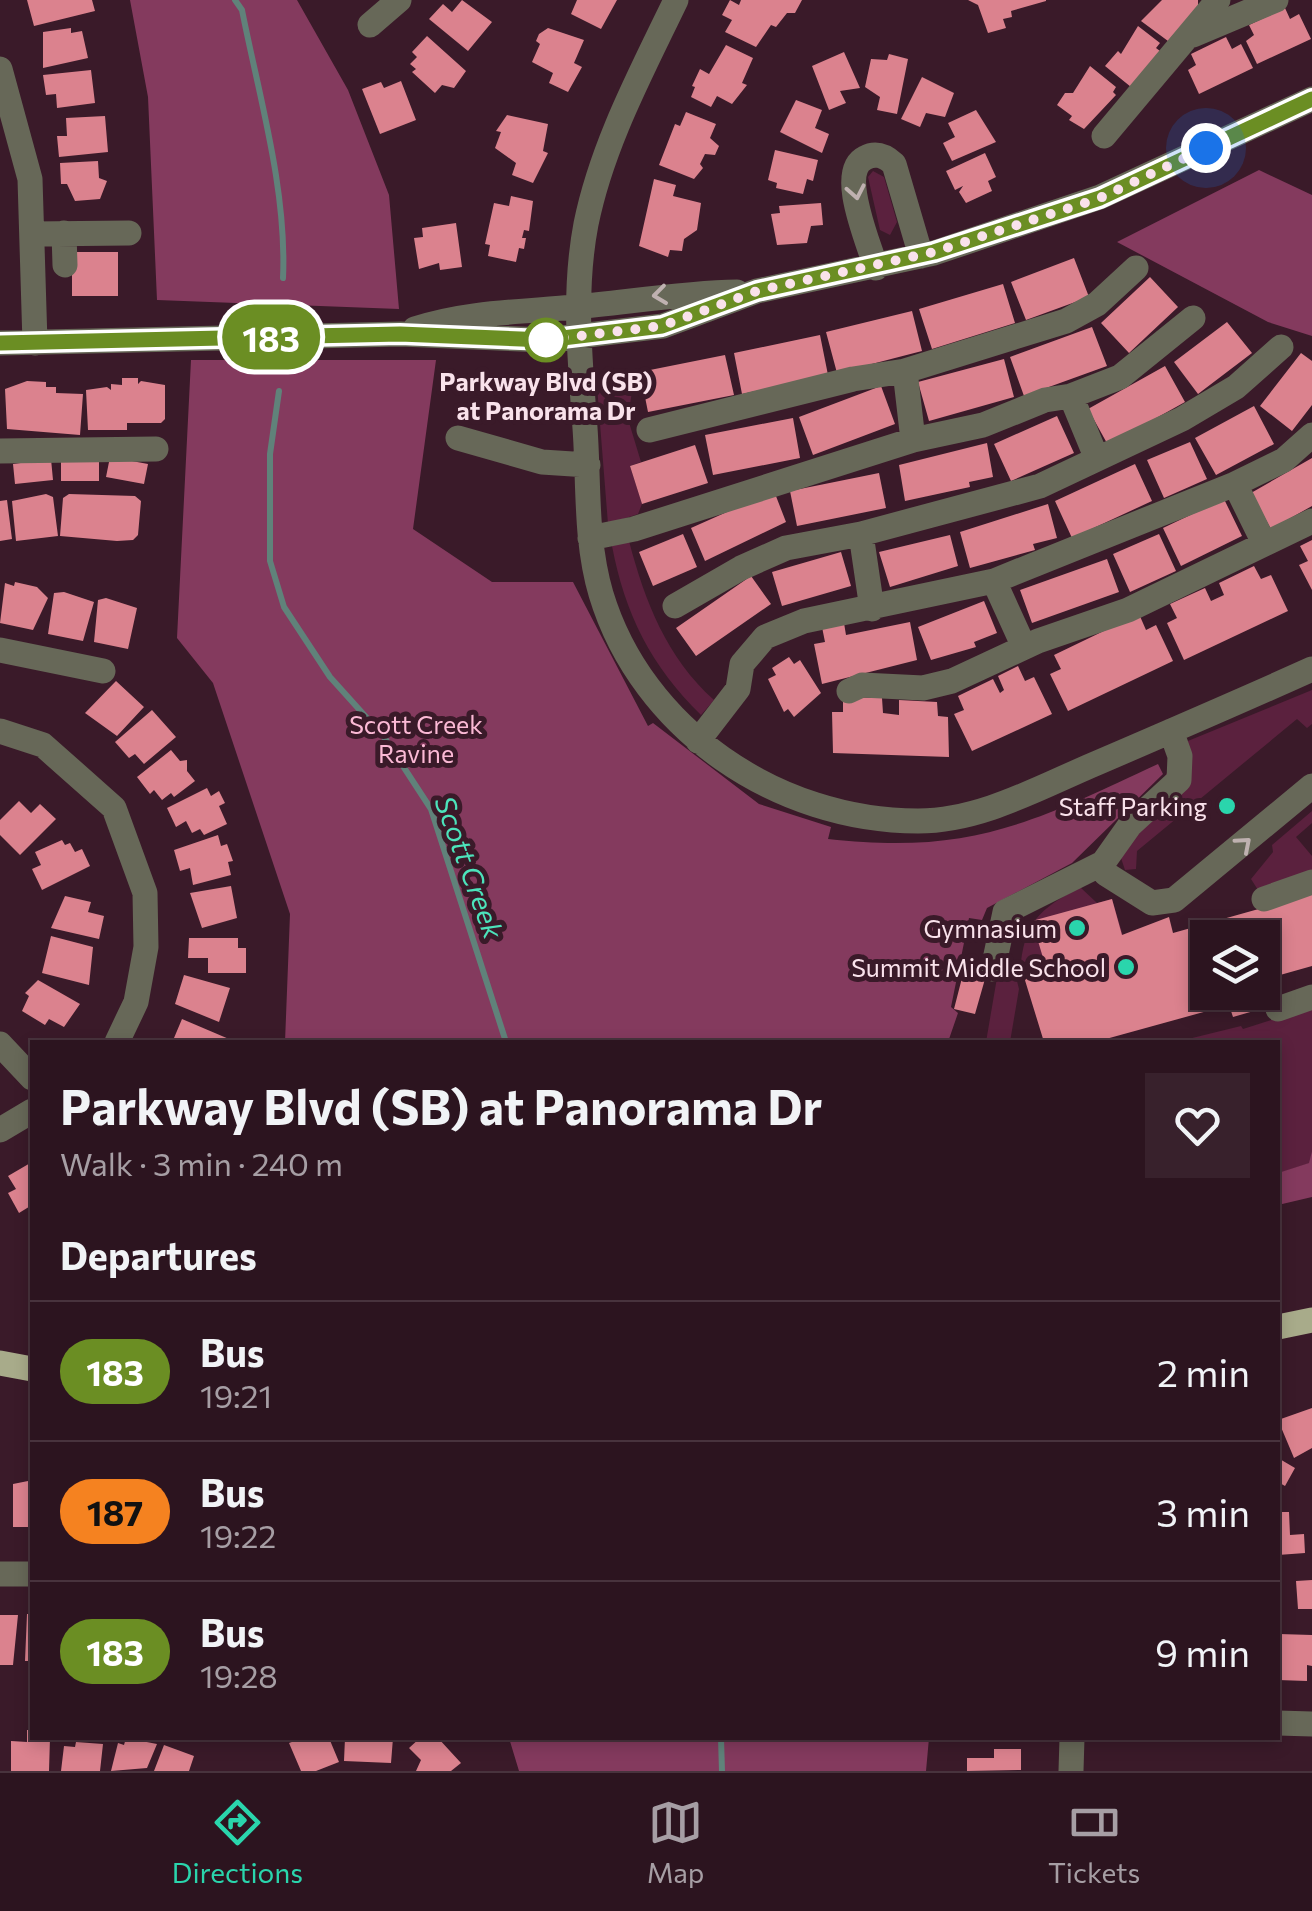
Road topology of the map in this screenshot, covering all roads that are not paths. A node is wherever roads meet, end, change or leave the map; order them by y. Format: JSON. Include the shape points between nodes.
{"nodes":[{"id":1,"x":399,"y":0,"type":"edge"},
{"id":2,"x":676,"y":0,"type":"edge"},
{"id":3,"x":1218,"y":0,"type":"edge"},
{"id":4,"x":1276,"y":0,"type":"edge"},
{"id":5,"x":370,"y":25,"type":"dead end"},
{"id":6,"x":1188,"y":37,"type":"junction"},
{"id":7,"x":0,"y":70,"type":"edge"},
{"id":8,"x":1312,"y":98,"type":"edge"},
{"id":9,"x":5,"y":107,"type":"edge"},
{"id":10,"x":1104,"y":136,"type":"dead end"},
{"id":11,"x":64,"y":233,"type":"junction"},
{"id":12,"x":129,"y":233,"type":"dead end"},
{"id":13,"x":32,"y":234,"type":"junction"},
{"id":14,"x":922,"y":256,"type":"junction"},
{"id":15,"x":66,"y":266,"type":"dead end"},
{"id":16,"x":876,"y":268,"type":"junction"},
{"id":17,"x":1136,"y":268,"type":"dead end"},
{"id":18,"x":757,"y":291,"type":"junction"},
{"id":19,"x":578,"y":306,"type":"junction"},
{"id":20,"x":1193,"y":318,"type":"dead end"},
{"id":21,"x":400,"y":334,"type":"junction"},
{"id":22,"x":578,"y":337,"type":"junction"},
{"id":23,"x":0,"y":343,"type":"edge"},
{"id":24,"x":35,"y":343,"type":"junction"},
{"id":25,"x":1281,"y":346,"type":"dead end"},
{"id":26,"x":905,"y":371,"type":"junction"},
{"id":27,"x":1071,"y":396,"type":"junction"},
{"id":28,"x":649,"y":430,"type":"dead end"},
{"id":29,"x":1312,"y":434,"type":"edge"},
{"id":30,"x":458,"y":438,"type":"dead end"},
{"id":31,"x":913,"y":440,"type":"junction"},
{"id":32,"x":156,"y":449,"type":"dead end"},
{"id":33,"x":0,"y":451,"type":"edge"},
{"id":34,"x":1097,"y":460,"type":"junction"},
{"id":35,"x":588,"y":464,"type":"junction"},
{"id":36,"x":1235,"y":484,"type":"junction"},
{"id":37,"x":1312,"y":521,"type":"edge"},
{"id":38,"x":861,"y":534,"type":"junction"},
{"id":39,"x":590,"y":538,"type":"junction"},
{"id":40,"x":1264,"y":543,"type":"junction"},
{"id":41,"x":994,"y":581,"type":"junction"},
{"id":42,"x":674,"y":606,"type":"dead end"},
{"id":43,"x":872,"y":609,"type":"junction"},
{"id":44,"x":1024,"y":647,"type":"junction"},
{"id":45,"x":0,"y":650,"type":"edge"},
{"id":46,"x":1312,"y":669,"type":"edge"},
{"id":47,"x":103,"y":671,"type":"dead end"},
{"id":48,"x":849,"y":691,"type":"dead end"},
{"id":49,"x":0,"y":731,"type":"edge"},
{"id":50,"x":1171,"y":731,"type":"junction"},
{"id":51,"x":698,"y":741,"type":"junction"},
{"id":52,"x":1312,"y":786,"type":"edge"},
{"id":53,"x":1103,"y":863,"type":"junction"},
{"id":54,"x":1312,"y":882,"type":"edge"},
{"id":55,"x":1264,"y":899,"type":"dead end"},
{"id":56,"x":992,"y":969,"type":"dead end"},
{"id":57,"x":1312,"y":997,"type":"edge"},
{"id":58,"x":1280,"y":1008,"type":"edge"},
{"id":59,"x":118,"y":1040,"type":"edge"},
{"id":60,"x":0,"y":1044,"type":"edge"},
{"id":61,"x":30,"y":1076,"type":"edge"},
{"id":62,"x":30,"y":1112,"type":"edge"},
{"id":63,"x":0,"y":1130,"type":"edge"},
{"id":64,"x":1312,"y":1320,"type":"edge"},
{"id":65,"x":1280,"y":1327,"type":"edge"},
{"id":66,"x":0,"y":1363,"type":"edge"},
{"id":67,"x":30,"y":1369,"type":"edge"},
{"id":68,"x":0,"y":1574,"type":"edge"},
{"id":69,"x":30,"y":1574,"type":"edge"},
{"id":70,"x":1280,"y":1724,"type":"edge"},
{"id":71,"x":1312,"y":1724,"type":"edge"},
{"id":72,"x":1072,"y":1740,"type":"edge"},
{"id":73,"x":1072,"y":1771,"type":"edge"}],
"edges":[{"from":1,"to":5,"type":"street"},
{"from":2,"to":19,"type":"street","via":[[601,169],[586,223]]},
{"from":3,"to":6,"type":"street"},
{"from":4,"to":6,"type":"street"},
{"from":6,"to":10,"type":"street"},
{"from":7,"to":9,"type":"street"},
{"from":8,"to":14,"type":"street","via":[[1100,198]]},
{"from":9,"to":13,"type":"street","via":[[30,180]]},
{"from":11,"to":12,"type":"street"},
{"from":11,"to":13,"type":"street"},
{"from":11,"to":15,"type":"street"},
{"from":13,"to":24,"type":"street"},
{"from":14,"to":16,"type":"street"},
{"from":14,"to":16,"type":"street","one_way":true,"via":[[894,164],[869,156],[856,166],[852,182]]},
{"from":16,"to":18,"type":"street"},
{"from":17,"to":26,"type":"street","via":[[1097,304],[1066,320]]},
{"from":18,"to":19,"type":"street","one_way":true,"via":[[673,293]]},
{"from":18,"to":22,"type":"street","via":[[662,326]]},
{"from":19,"to":21,"type":"street","via":[[448,318]]},
{"from":19,"to":22,"type":"street"},
{"from":20,"to":27,"type":"street","via":[[1120,377]]},
{"from":21,"to":22,"type":"street"},
{"from":21,"to":24,"type":"street"},
{"from":22,"to":35,"type":"street"},
{"from":23,"to":24,"type":"street"},
{"from":25,"to":34,"type":"street","via":[[1236,387]]},
{"from":26,"to":28,"type":"street"},
{"from":26,"to":31,"type":"street"},
{"from":27,"to":31,"type":"street"},
{"from":27,"to":34,"type":"street"},
{"from":29,"to":36,"type":"street","via":[[1284,460]]},
{"from":30,"to":35,"type":"street","via":[[542,462]]},
{"from":31,"to":39,"type":"street"},
{"from":32,"to":33,"type":"street"},
{"from":34,"to":38,"type":"street","via":[[1040,486]]},
{"from":35,"to":39,"type":"street"},
{"from":36,"to":40,"type":"street"},
{"from":36,"to":41,"type":"street"},
{"from":37,"to":40,"type":"street"},
{"from":38,"to":42,"type":"street","via":[[786,548]]},
{"from":38,"to":43,"type":"street"},
{"from":39,"to":51,"type":"street","via":[[601,594],[628,654]]},
{"from":40,"to":44,"type":"street","via":[[1128,610]]},
{"from":41,"to":43,"type":"street"},
{"from":41,"to":44,"type":"street"},
{"from":43,"to":51,"type":"street","via":[[766,636],[742,664],[738,689]]},
{"from":44,"to":48,"type":"street","via":[[952,681]]},
{"from":45,"to":47,"type":"street"},
{"from":46,"to":50,"type":"street"},
{"from":49,"to":59,"type":"street","via":[[43,745],[114,808],[145,893],[146,947],[136,1002]]},
{"from":50,"to":51,"type":"street","via":[[994,807],[920,821],[805,802],[762,784]]},
{"from":50,"to":53,"type":"street","via":[[1179,780],[1130,825]]},
{"from":53,"to":52,"type":"street","one_way":true,"via":[[1106,874],[1152,904],[1174,900]]},
{"from":53,"to":56,"type":"street","via":[[1005,912]]},
{"from":54,"to":55,"type":"street"},
{"from":57,"to":58,"type":"street"},
{"from":60,"to":61,"type":"street"},
{"from":62,"to":63,"type":"street"},
{"from":64,"to":65,"type":"main road"},
{"from":66,"to":67,"type":"main road"},
{"from":68,"to":69,"type":"street"},
{"from":70,"to":71,"type":"street"},
{"from":72,"to":73,"type":"street"}]}
